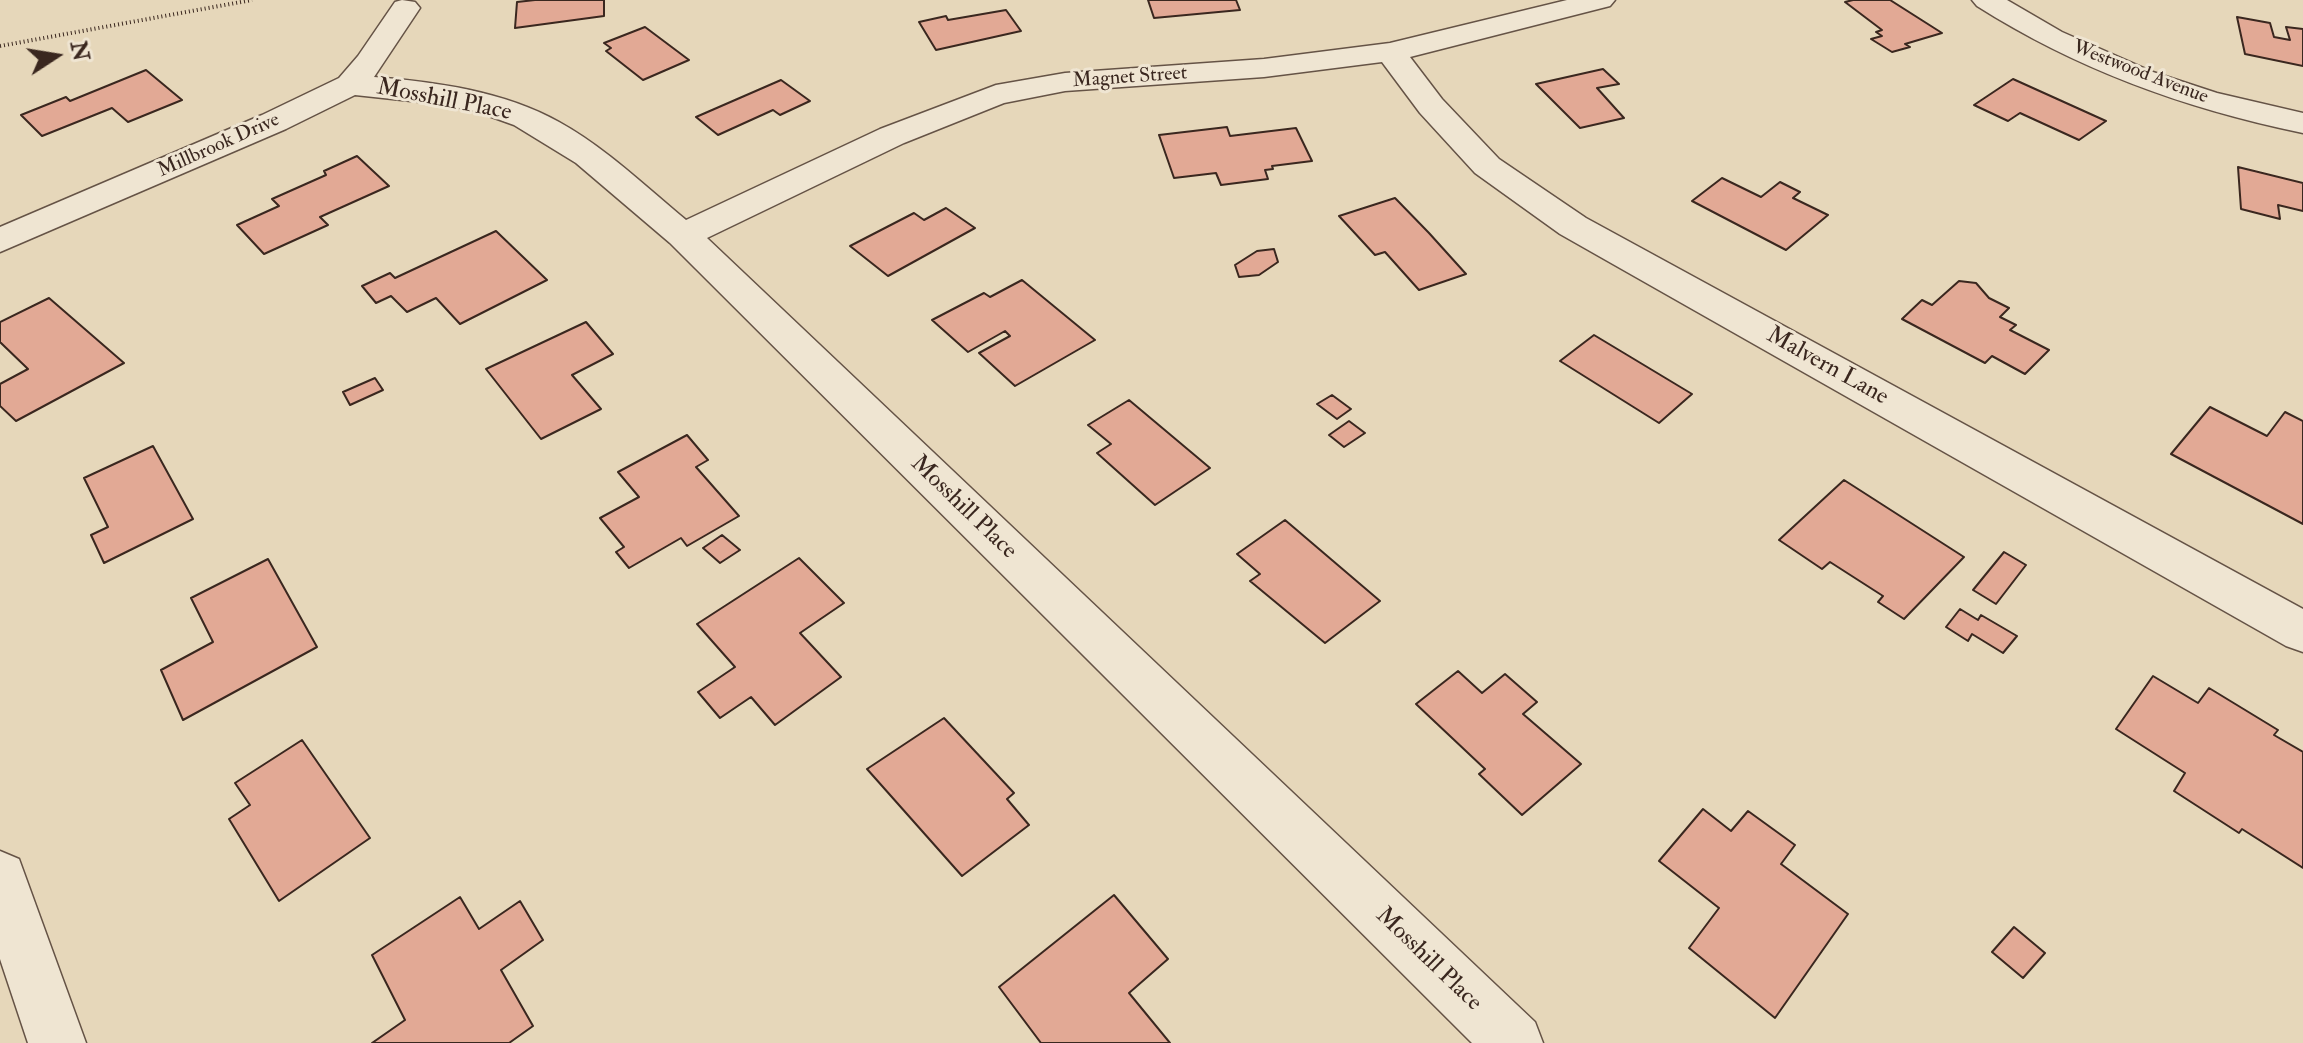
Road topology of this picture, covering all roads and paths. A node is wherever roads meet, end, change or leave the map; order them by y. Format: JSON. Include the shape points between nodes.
{"nodes":[{"id":1,"x":252,"y":0,"type":"edge"},
{"id":2,"x":1600,"y":0,"type":"edge"},
{"id":3,"x":1987,"y":0,"type":"edge"},
{"id":4,"x":405,"y":8,"type":"dead end"},
{"id":5,"x":0,"y":46,"type":"edge"},
{"id":6,"x":1390,"y":52,"type":"junction"},
{"id":7,"x":350,"y":85,"type":"junction"},
{"id":8,"x":2303,"y":123,"type":"edge"},
{"id":9,"x":683,"y":235,"type":"junction"},
{"id":10,"x":0,"y":241,"type":"edge"},
{"id":11,"x":2303,"y":632,"type":"edge"},
{"id":12,"x":0,"y":877,"type":"edge"},
{"id":13,"x":57,"y":1043,"type":"edge"},
{"id":14,"x":1514,"y":1043,"type":"edge"}],
"edges":[{"from":1,"to":5,"type":"path"},
{"from":2,"to":6,"type":"street","name":"Magnet Street"},
{"from":3,"to":8,"type":"street","name":"Westwood Avenue","via":[[2051,38],[2131,73],[2204,99]]},
{"from":4,"to":7,"type":"street","name":"Millbrook Drive"},
{"from":6,"to":9,"type":"street","name":"Magnet Street","via":[[1264,68],[1065,82],[996,95],[892,136]]},
{"from":6,"to":11,"type":"street","name":"Malvern Lane","via":[[1487,166],[1573,226]]},
{"from":7,"to":9,"type":"street","name":"Mosshill Place","via":[[415,91],[523,117],[606,170]]},
{"from":7,"to":10,"type":"street","name":"Millbrook Drive"},
{"from":9,"to":14,"type":"street","name":"Mosshill Place"},
{"from":12,"to":13,"type":"street"}]}
